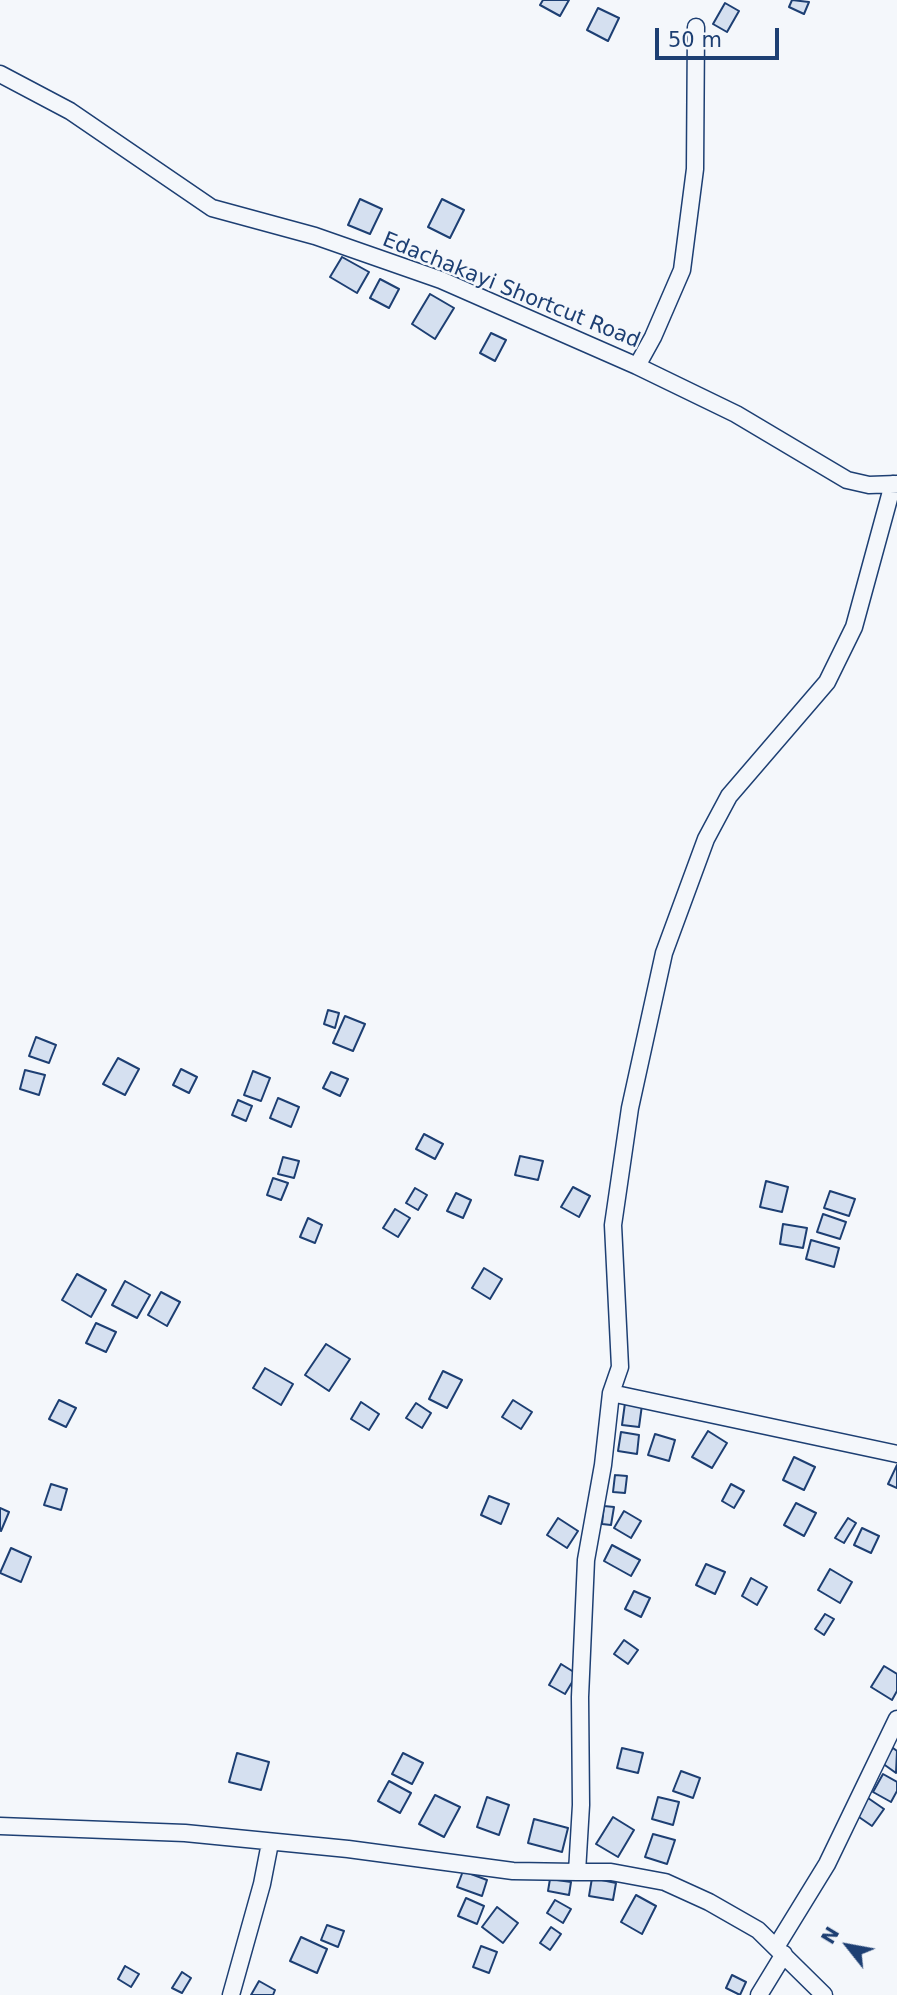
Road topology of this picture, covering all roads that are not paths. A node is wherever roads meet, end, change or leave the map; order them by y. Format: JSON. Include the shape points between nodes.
{"nodes":[{"id":1,"x":696,"y":27,"type":"dead end"},
{"id":2,"x":0,"y":74,"type":"edge"},
{"id":3,"x":637,"y":366,"type":"junction"},
{"id":4,"x":895,"y":484,"type":"edge"},
{"id":5,"x":611,"y":1393,"type":"junction"},
{"id":6,"x":897,"y":1454,"type":"edge"},
{"id":7,"x":897,"y":1719,"type":"edge"},
{"id":8,"x":0,"y":1826,"type":"edge"},
{"id":9,"x":270,"y":1843,"type":"junction"},
{"id":10,"x":577,"y":1872,"type":"junction"},
{"id":11,"x":780,"y":1950,"type":"junction"},
{"id":12,"x":231,"y":1995,"type":"edge"},
{"id":13,"x":759,"y":1995,"type":"edge"},
{"id":14,"x":824,"y":1995,"type":"edge"}],
"edges":[{"from":1,"to":3,"type":"street","via":[[695,169],[682,270]]},
{"from":2,"to":3,"type":"street","name":"Edachakayi Shortcut Road","via":[[70,111],[212,208],[315,236],[441,280]]},
{"from":3,"to":4,"type":"street","name":"Edachakayi Shortcut Road","via":[[736,414],[848,480]]},
{"from":4,"to":5,"type":"street","via":[[854,627],[827,682],[729,796],[706,839],[664,953],[630,1108],[612,1225],[620,1367]]},
{"from":5,"to":6,"type":"street"},
{"from":5,"to":10,"type":"street","via":[[586,1560]]},
{"from":7,"to":11,"type":"street"},
{"from":8,"to":9,"type":"street","via":[[185,1833]]},
{"from":9,"to":10,"type":"street","via":[[513,1871]]},
{"from":9,"to":12,"type":"street"},
{"from":10,"to":11,"type":"street","via":[[611,1872],[665,1882],[758,1930]]},
{"from":11,"to":13,"type":"street"},
{"from":11,"to":14,"type":"street"}]}
